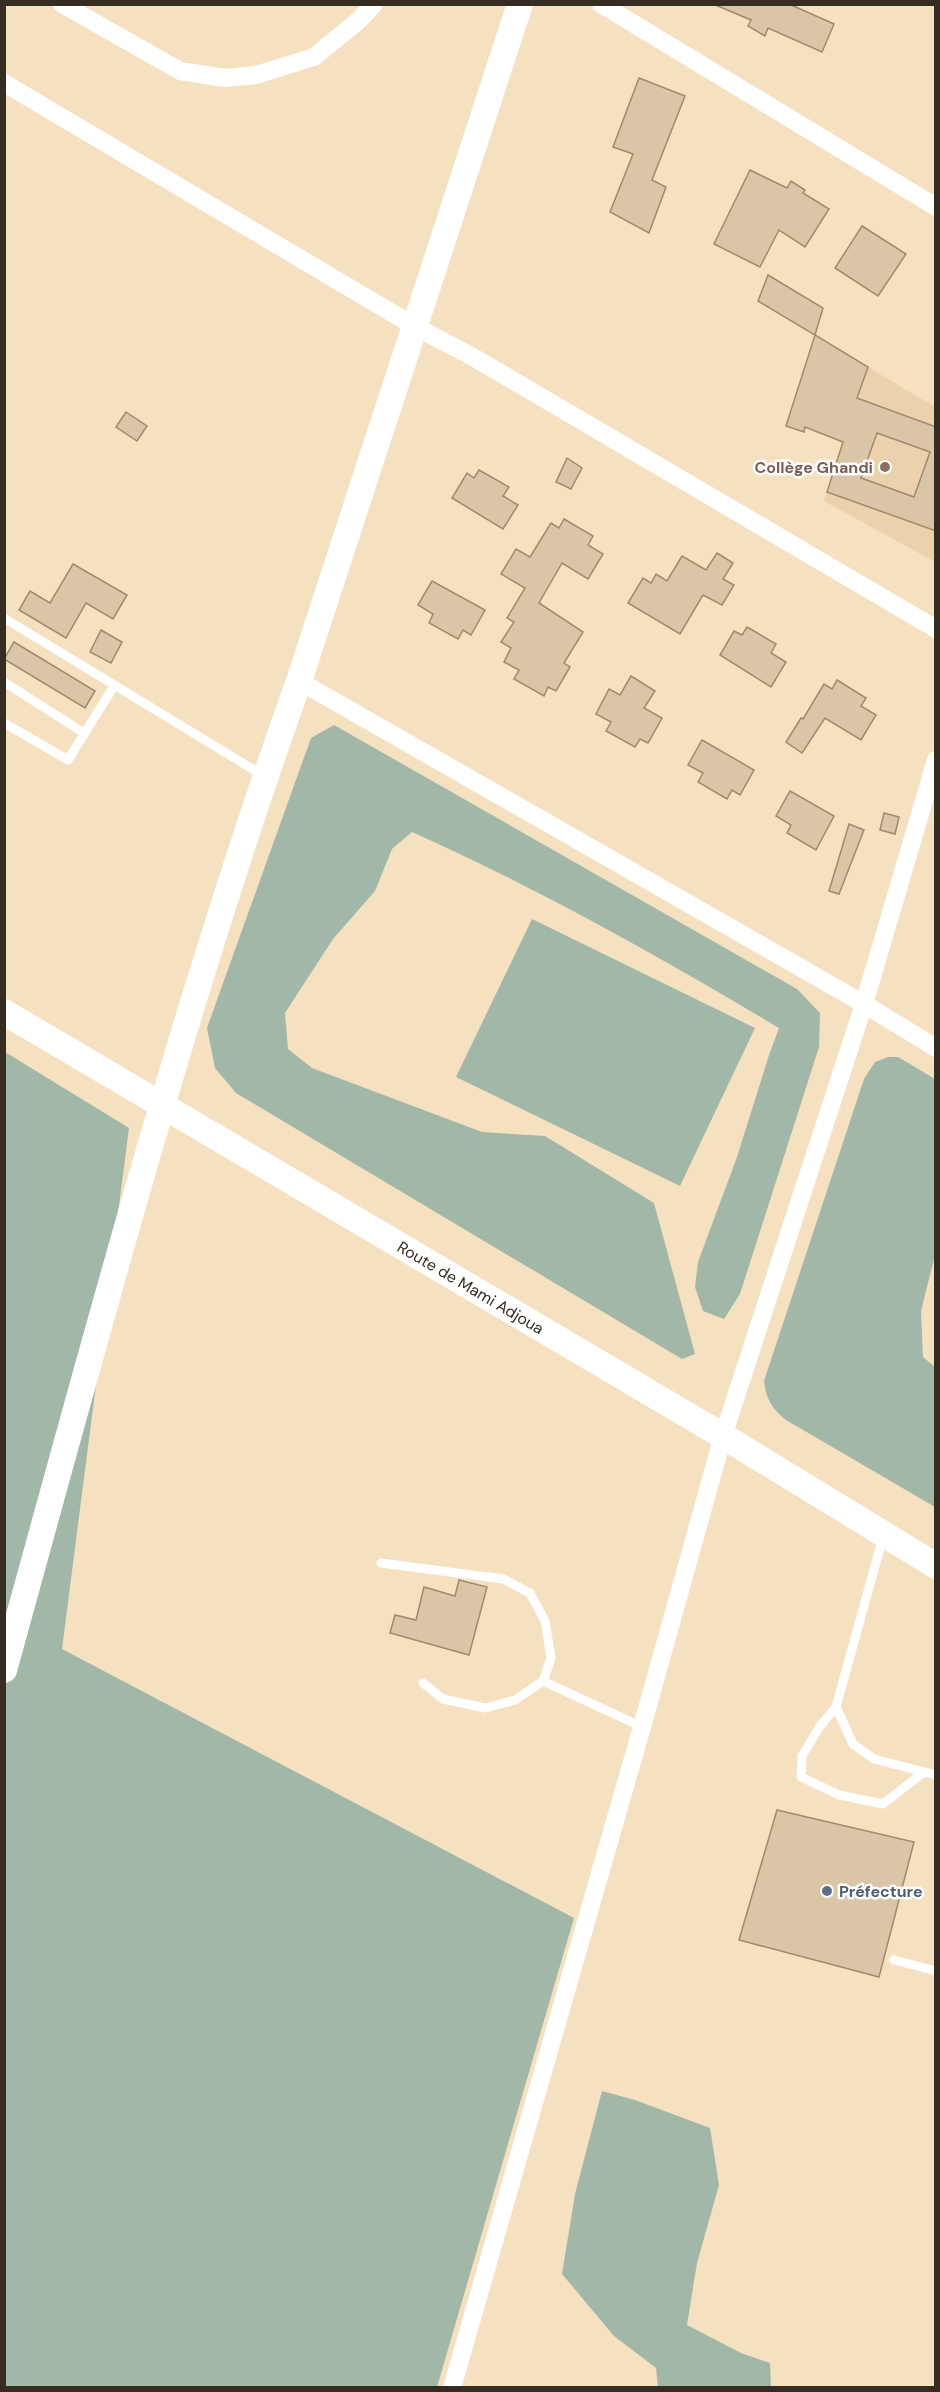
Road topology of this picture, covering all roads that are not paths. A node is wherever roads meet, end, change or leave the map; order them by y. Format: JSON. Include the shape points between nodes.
{"nodes":[{"id":1,"x":62,"y":4,"type":"edge"},
{"id":2,"x":374,"y":4,"type":"edge"},
{"id":3,"x":520,"y":4,"type":"edge"},
{"id":4,"x":601,"y":4,"type":"edge"},
{"id":5,"x":4,"y":82,"type":"edge"},
{"id":6,"x":936,"y":207,"type":"edge"},
{"id":7,"x":414,"y":326,"type":"junction"},
{"id":8,"x":4,"y":618,"type":"edge"},
{"id":9,"x":936,"y":629,"type":"edge"},
{"id":10,"x":298,"y":681,"type":"junction"},
{"id":11,"x":4,"y":682,"type":"edge"},
{"id":12,"x":114,"y":686,"type":"junction"},
{"id":13,"x":4,"y":723,"type":"edge"},
{"id":14,"x":84,"y":733,"type":"junction"},
{"id":15,"x":936,"y":760,"type":"edge"},
{"id":16,"x":265,"y":776,"type":"junction"},
{"id":17,"x":864,"y":1004,"type":"junction"},
{"id":18,"x":4,"y":1012,"type":"edge"},
{"id":19,"x":936,"y":1048,"type":"edge"},
{"id":20,"x":161,"y":1105,"type":"junction"},
{"id":21,"x":723,"y":1436,"type":"junction"},
{"id":22,"x":884,"y":1535,"type":"junction"},
{"id":23,"x":381,"y":1563,"type":"dead end"},
{"id":24,"x":936,"y":1566,"type":"edge"},
{"id":25,"x":4,"y":1670,"type":"edge"},
{"id":26,"x":543,"y":1681,"type":"junction"},
{"id":27,"x":423,"y":1683,"type":"dead end"},
{"id":28,"x":836,"y":1707,"type":"junction"},
{"id":29,"x":642,"y":1727,"type":"junction"},
{"id":30,"x":924,"y":1772,"type":"junction"},
{"id":31,"x":936,"y":1775,"type":"edge"},
{"id":32,"x":894,"y":1960,"type":"dead end"},
{"id":33,"x":935,"y":1968,"type":"edge"},
{"id":34,"x":452,"y":2388,"type":"edge"}],
"edges":[{"from":1,"to":2,"type":"street","via":[[180,71],[225,78],[256,75],[314,57]]},
{"from":3,"to":7,"type":"street"},
{"from":4,"to":6,"type":"street"},
{"from":5,"to":7,"type":"street"},
{"from":7,"to":9,"type":"street"},
{"from":7,"to":10,"type":"street"},
{"from":8,"to":12,"type":"lane"},
{"from":10,"to":16,"type":"street"},
{"from":10,"to":17,"type":"street"},
{"from":11,"to":14,"type":"lane"},
{"from":12,"to":14,"type":"lane"},
{"from":12,"to":16,"type":"lane"},
{"from":13,"to":14,"type":"lane","via":[[68,760]]},
{"from":15,"to":17,"type":"street"},
{"from":16,"to":20,"type":"street"},
{"from":17,"to":19,"type":"street"},
{"from":17,"to":21,"type":"street"},
{"from":18,"to":20,"type":"street","name":"Route de Mami Adjoua"},
{"from":20,"to":21,"type":"street","name":"Route de Mami Adjoua"},
{"from":20,"to":25,"type":"street"},
{"from":21,"to":22,"type":"street","name":"Route de Mami Adjoua"},
{"from":21,"to":29,"type":"street"},
{"from":22,"to":24,"type":"street","name":"Route de Mami Adjoua"},
{"from":22,"to":28,"type":"lane"},
{"from":23,"to":26,"type":"lane","via":[[503,1580],[530,1593],[545,1621],[551,1658]]},
{"from":26,"to":27,"type":"lane","via":[[515,1700],[485,1708],[443,1699]]},
{"from":26,"to":29,"type":"lane"},
{"from":28,"to":30,"type":"lane","via":[[853,1744],[874,1760]]},
{"from":28,"to":30,"type":"lane","via":[[802,1756],[801,1777],[839,1795],[883,1804]]},
{"from":29,"to":34,"type":"street"},
{"from":30,"to":31,"type":"lane"},
{"from":32,"to":33,"type":"lane"}]}
